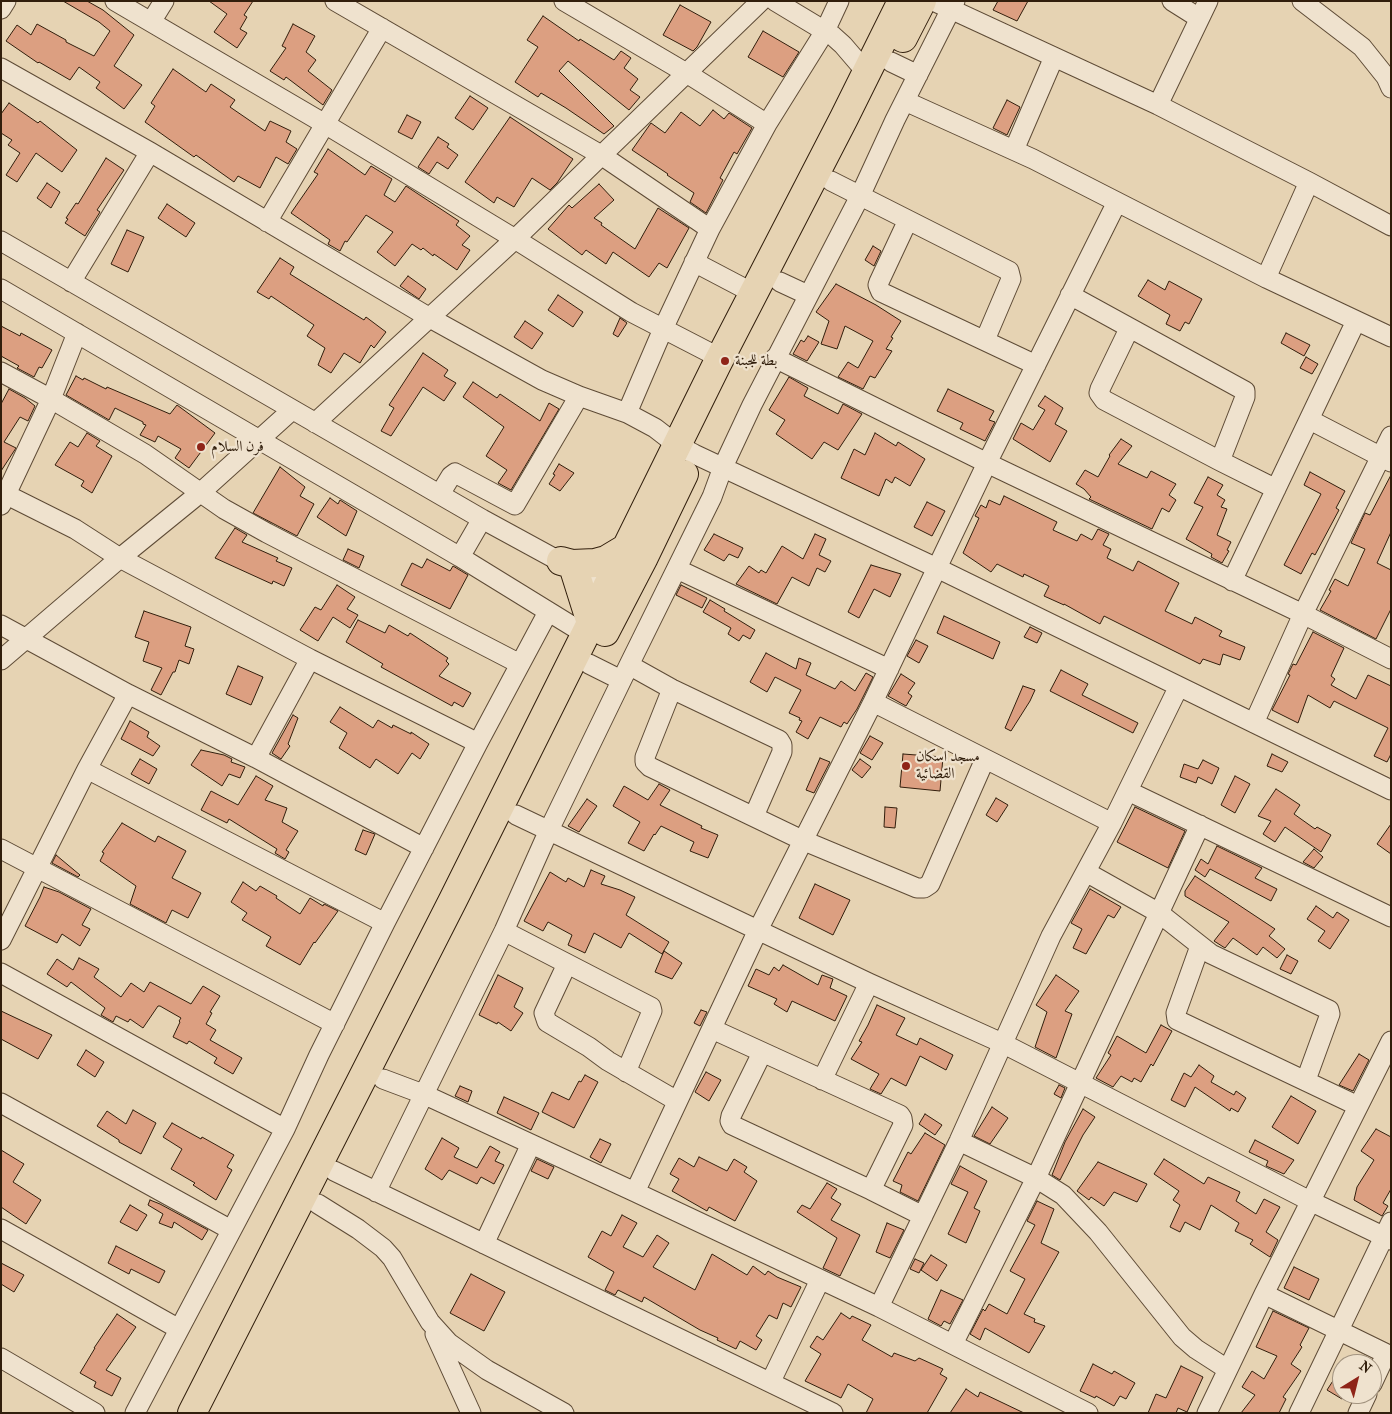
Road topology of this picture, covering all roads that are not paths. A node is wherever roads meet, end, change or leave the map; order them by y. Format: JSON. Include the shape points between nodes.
{"nodes":[{"id":1,"x":6,"y":1,"type":"edge"},
{"id":2,"x":115,"y":1,"type":"edge"},
{"id":3,"x":164,"y":1,"type":"edge"},
{"id":4,"x":335,"y":1,"type":"edge"},
{"id":5,"x":564,"y":1,"type":"edge"},
{"id":6,"x":761,"y":1,"type":"edge"},
{"id":7,"x":775,"y":1,"type":"edge"},
{"id":8,"x":839,"y":1,"type":"edge"},
{"id":9,"x":902,"y":1,"type":"edge"},
{"id":10,"x":922,"y":1,"type":"edge"},
{"id":11,"x":933,"y":1,"type":"edge"},
{"id":12,"x":1172,"y":1,"type":"edge"},
{"id":13,"x":1208,"y":1,"type":"edge"},
{"id":14,"x":1302,"y":1,"type":"edge"},
{"id":15,"x":953,"y":5,"type":"edge"},
{"id":16,"x":1,"y":8,"type":"edge"},
{"id":17,"x":1199,"y":18,"type":"junction"},
{"id":18,"x":151,"y":22,"type":"junction"},
{"id":19,"x":382,"y":28,"type":"junction"},
{"id":20,"x":825,"y":31,"type":"junction"},
{"id":21,"x":1054,"y":57,"type":"junction"},
{"id":22,"x":891,"y":62,"type":"junction"},
{"id":23,"x":1,"y":68,"type":"edge"},
{"id":24,"x":867,"y":73,"type":"junction"},
{"id":25,"x":688,"y":74,"type":"junction"},
{"id":26,"x":918,"y":75,"type":"junction"},
{"id":27,"x":1391,"y":88,"type":"edge"},
{"id":28,"x":904,"y":101,"type":"junction"},
{"id":29,"x":1158,"y":105,"type":"junction"},
{"id":30,"x":325,"y":124,"type":"junction"},
{"id":31,"x":767,"y":124,"type":"junction"},
{"id":32,"x":1014,"y":150,"type":"junction"},
{"id":33,"x":150,"y":152,"type":"junction"},
{"id":34,"x":601,"y":155,"type":"junction"},
{"id":35,"x":831,"y":181,"type":"junction"},
{"id":36,"x":1309,"y":182,"type":"junction"},
{"id":37,"x":860,"y":196,"type":"junction"},
{"id":38,"x":1117,"y":202,"type":"junction"},
{"id":39,"x":908,"y":220,"type":"junction"},
{"id":40,"x":267,"y":222,"type":"junction"},
{"id":41,"x":1391,"y":226,"type":"edge"},
{"id":42,"x":710,"y":229,"type":"junction"},
{"id":43,"x":515,"y":239,"type":"junction"},
{"id":44,"x":1,"y":241,"type":"edge"},
{"id":45,"x":694,"y":262,"type":"junction"},
{"id":46,"x":1266,"y":278,"type":"junction"},
{"id":47,"x":71,"y":282,"type":"junction"},
{"id":48,"x":780,"y":282,"type":"junction"},
{"id":49,"x":1,"y":289,"type":"edge"},
{"id":50,"x":753,"y":293,"type":"junction"},
{"id":51,"x":1070,"y":295,"type":"junction"},
{"id":52,"x":808,"y":296,"type":"junction"},
{"id":53,"x":430,"y":318,"type":"junction"},
{"id":54,"x":1356,"y":321,"type":"junction"},
{"id":55,"x":663,"y":329,"type":"junction"},
{"id":56,"x":1129,"y":329,"type":"junction"},
{"id":57,"x":77,"y":333,"type":"junction"},
{"id":58,"x":1391,"y":337,"type":"edge"},
{"id":59,"x":985,"y":340,"type":"junction"},
{"id":60,"x":720,"y":358,"type":"junction"},
{"id":61,"x":775,"y":358,"type":"junction"},
{"id":62,"x":1036,"y":365,"type":"junction"},
{"id":63,"x":1,"y":372,"type":"edge"},
{"id":64,"x":579,"y":396,"type":"junction"},
{"id":65,"x":51,"y":399,"type":"junction"},
{"id":66,"x":292,"y":410,"type":"junction"},
{"id":67,"x":627,"y":413,"type":"junction"},
{"id":68,"x":1310,"y":420,"type":"junction"},
{"id":69,"x":315,"y":423,"type":"junction"},
{"id":70,"x":1391,"y":436,"type":"edge"},
{"id":71,"x":259,"y":438,"type":"junction"},
{"id":72,"x":685,"y":450,"type":"junction"},
{"id":73,"x":1386,"y":459,"type":"edge"},
{"id":74,"x":1220,"y":461,"type":"junction"},
{"id":75,"x":987,"y":463,"type":"junction"},
{"id":76,"x":723,"y":467,"type":"junction"},
{"id":77,"x":1276,"y":489,"type":"junction"},
{"id":78,"x":200,"y":493,"type":"junction"},
{"id":79,"x":440,"y":494,"type":"junction"},
{"id":80,"x":3,"y":497,"type":"edge"},
{"id":81,"x":482,"y":519,"type":"junction"},
{"id":82,"x":626,"y":548,"type":"junction"},
{"id":83,"x":460,"y":557,"type":"junction"},
{"id":84,"x":120,"y":558,"type":"junction"},
{"id":85,"x":567,"y":565,"type":"junction"},
{"id":86,"x":677,"y":568,"type":"junction"},
{"id":87,"x":937,"y":568,"type":"junction"},
{"id":88,"x":1232,"y":581,"type":"junction"},
{"id":89,"x":615,"y":592,"type":"junction"},
{"id":90,"x":548,"y":612,"type":"junction"},
{"id":91,"x":1303,"y":614,"type":"junction"},
{"id":92,"x":1,"y":625,"type":"edge"},
{"id":93,"x":588,"y":628,"type":"junction"},
{"id":94,"x":25,"y":638,"type":"junction"},
{"id":95,"x":310,"y":659,"type":"junction"},
{"id":96,"x":1391,"y":659,"type":"edge"},
{"id":97,"x":1,"y":660,"type":"edge"},
{"id":98,"x":520,"y":664,"type":"junction"},
{"id":99,"x":589,"y":664,"type":"junction"},
{"id":100,"x":889,"y":669,"type":"junction"},
{"id":101,"x":625,"y":673,"type":"junction"},
{"id":102,"x":1178,"y":688,"type":"junction"},
{"id":103,"x":672,"y":689,"type":"junction"},
{"id":104,"x":128,"y":694,"type":"junction"},
{"id":105,"x":873,"y":702,"type":"junction"},
{"id":106,"x":1254,"y":723,"type":"junction"},
{"id":107,"x":478,"y":743,"type":"junction"},
{"id":108,"x":256,"y":758,"type":"junction"},
{"id":109,"x":985,"y":759,"type":"junction"},
{"id":110,"x":87,"y":769,"type":"junction"},
{"id":111,"x":1391,"y":790,"type":"edge"},
{"id":112,"x":1128,"y":791,"type":"junction"},
{"id":113,"x":516,"y":815,"type":"junction"},
{"id":114,"x":754,"y":816,"type":"junction"},
{"id":115,"x":1112,"y":823,"type":"junction"},
{"id":116,"x":1200,"y":825,"type":"junction"},
{"id":117,"x":549,"y":830,"type":"junction"},
{"id":118,"x":802,"y":840,"type":"junction"},
{"id":119,"x":424,"y":848,"type":"junction"},
{"id":120,"x":1,"y":849,"type":"edge"},
{"id":121,"x":37,"y":868,"type":"junction"},
{"id":122,"x":1086,"y":872,"type":"junction"},
{"id":123,"x":1159,"y":913,"type":"junction"},
{"id":124,"x":1391,"y":917,"type":"edge"},
{"id":125,"x":386,"y":923,"type":"junction"},
{"id":126,"x":758,"y":930,"type":"junction"},
{"id":127,"x":504,"y":931,"type":"junction"},
{"id":128,"x":1,"y":940,"type":"edge"},
{"id":129,"x":1200,"y":946,"type":"junction"},
{"id":130,"x":567,"y":964,"type":"junction"},
{"id":131,"x":1,"y":973,"type":"edge"},
{"id":132,"x":868,"y":984,"type":"junction"},
{"id":133,"x":335,"y":1024,"type":"junction"},
{"id":134,"x":712,"y":1029,"type":"junction"},
{"id":135,"x":1391,"y":1041,"type":"edge"},
{"id":136,"x":1002,"y":1043,"type":"junction"},
{"id":137,"x":762,"y":1053,"type":"junction"},
{"id":138,"x":626,"y":1072,"type":"junction"},
{"id":139,"x":383,"y":1078,"type":"junction"},
{"id":140,"x":822,"y":1080,"type":"junction"},
{"id":141,"x":1306,"y":1080,"type":"junction"},
{"id":142,"x":1080,"y":1083,"type":"junction"},
{"id":143,"x":423,"y":1094,"type":"junction"},
{"id":144,"x":677,"y":1101,"type":"junction"},
{"id":145,"x":1,"y":1103,"type":"edge"},
{"id":146,"x":1358,"y":1106,"type":"junction"},
{"id":147,"x":285,"y":1129,"type":"junction"},
{"id":148,"x":959,"y":1141,"type":"junction"},
{"id":149,"x":530,"y":1144,"type":"junction"},
{"id":150,"x":334,"y":1172,"type":"junction"},
{"id":151,"x":1036,"y":1178,"type":"junction"},
{"id":152,"x":871,"y":1190,"type":"junction"},
{"id":153,"x":376,"y":1192,"type":"junction"},
{"id":154,"x":635,"y":1192,"type":"junction"},
{"id":155,"x":1310,"y":1201,"type":"junction"},
{"id":156,"x":318,"y":1204,"type":"junction"},
{"id":157,"x":923,"y":1216,"type":"junction"},
{"id":158,"x":1,"y":1229,"type":"edge"},
{"id":159,"x":231,"y":1230,"type":"junction"},
{"id":160,"x":1388,"y":1233,"type":"edge"},
{"id":161,"x":484,"y":1244,"type":"junction"},
{"id":162,"x":820,"y":1280,"type":"junction"},
{"id":163,"x":1264,"y":1294,"type":"junction"},
{"id":164,"x":879,"y":1308,"type":"junction"},
{"id":165,"x":430,"y":1322,"type":"junction"},
{"id":166,"x":179,"y":1329,"type":"junction"},
{"id":167,"x":1338,"y":1331,"type":"junction"},
{"id":168,"x":953,"y":1344,"type":"junction"},
{"id":169,"x":1388,"y":1355,"type":"edge"},
{"id":170,"x":1,"y":1358,"type":"edge"},
{"id":171,"x":1227,"y":1369,"type":"junction"},
{"id":172,"x":771,"y":1381,"type":"junction"},
{"id":173,"x":95,"y":1413,"type":"edge"},
{"id":174,"x":135,"y":1413,"type":"edge"},
{"id":175,"x":192,"y":1413,"type":"edge"},
{"id":176,"x":212,"y":1413,"type":"edge"},
{"id":177,"x":471,"y":1413,"type":"edge"},
{"id":178,"x":564,"y":1413,"type":"edge"},
{"id":179,"x":833,"y":1413,"type":"edge"},
{"id":180,"x":1088,"y":1413,"type":"edge"},
{"id":181,"x":1207,"y":1413,"type":"edge"},
{"id":182,"x":1299,"y":1413,"type":"edge"}],
"edges":[{"from":1,"to":16,"type":"street"},
{"from":2,"to":18,"type":"street"},
{"from":3,"to":18,"type":"street"},
{"from":4,"to":19,"type":"street"},
{"from":5,"to":25,"type":"street"},
{"from":6,"to":25,"type":"street"},
{"from":7,"to":20,"type":"street"},
{"from":8,"to":20,"type":"street"},
{"from":9,"to":24,"type":"highway"},
{"from":10,"to":22,"type":"highway"},
{"from":11,"to":15,"type":"street"},
{"from":12,"to":17,"type":"street"},
{"from":13,"to":17,"type":"street"},
{"from":14,"to":27,"type":"street","via":[[1362,47]]},
{"from":15,"to":21,"type":"street"},
{"from":15,"to":26,"type":"street"},
{"from":17,"to":29,"type":"street"},
{"from":18,"to":30,"type":"street"},
{"from":19,"to":30,"type":"street"},
{"from":19,"to":34,"type":"street"},
{"from":20,"to":24,"type":"street","via":[[843,45]]},
{"from":20,"to":31,"type":"street"},
{"from":21,"to":29,"type":"street"},
{"from":21,"to":32,"type":"street"},
{"from":22,"to":26,"type":"street"},
{"from":22,"to":35,"type":"highway"},
{"from":23,"to":33,"type":"street"},
{"from":24,"to":50,"type":"highway"},
{"from":25,"to":31,"type":"street"},
{"from":25,"to":34,"type":"street"},
{"from":26,"to":28,"type":"street"},
{"from":28,"to":32,"type":"street"},
{"from":28,"to":37,"type":"street"},
{"from":29,"to":36,"type":"street"},
{"from":30,"to":40,"type":"street"},
{"from":30,"to":43,"type":"street"},
{"from":31,"to":42,"type":"street"},
{"from":32,"to":38,"type":"street"},
{"from":33,"to":40,"type":"street"},
{"from":33,"to":47,"type":"street"},
{"from":34,"to":42,"type":"street"},
{"from":34,"to":43,"type":"street"},
{"from":35,"to":37,"type":"street"},
{"from":35,"to":48,"type":"highway"},
{"from":36,"to":41,"type":"street"},
{"from":36,"to":46,"type":"street"},
{"from":37,"to":39,"type":"street"},
{"from":37,"to":52,"type":"street"},
{"from":38,"to":46,"type":"street"},
{"from":38,"to":51,"type":"street"},
{"from":39,"to":59,"type":"street","via":[[1008,271],[1011,278]]},
{"from":39,"to":59,"type":"street","via":[[879,282],[881,292]]},
{"from":40,"to":53,"type":"street"},
{"from":42,"to":45,"type":"street"},
{"from":43,"to":53,"type":"street"},
{"from":43,"to":55,"type":"street"},
{"from":44,"to":47,"type":"street"},
{"from":45,"to":50,"type":"street"},
{"from":45,"to":55,"type":"street"},
{"from":46,"to":54,"type":"street"},
{"from":47,"to":66,"type":"street"},
{"from":48,"to":52,"type":"street"},
{"from":48,"to":72,"type":"highway","via":[[729,380]]},
{"from":49,"to":57,"type":"street"},
{"from":50,"to":60,"type":"highway"},
{"from":51,"to":56,"type":"street"},
{"from":51,"to":62,"type":"street"},
{"from":52,"to":61,"type":"street"},
{"from":53,"to":64,"type":"street","via":[[542,380]]},
{"from":53,"to":69,"type":"street"},
{"from":54,"to":58,"type":"street"},
{"from":54,"to":68,"type":"street"},
{"from":55,"to":60,"type":"street"},
{"from":55,"to":67,"type":"street"},
{"from":56,"to":74,"type":"street","via":[[1245,391]]},
{"from":56,"to":74,"type":"street","via":[[1100,388],[1104,400]]},
{"from":57,"to":65,"type":"street"},
{"from":57,"to":71,"type":"street"},
{"from":59,"to":62,"type":"street"},
{"from":60,"to":72,"type":"highway"},
{"from":61,"to":75,"type":"street"},
{"from":61,"to":76,"type":"street"},
{"from":62,"to":75,"type":"street"},
{"from":63,"to":65,"type":"street"},
{"from":64,"to":67,"type":"street"},
{"from":64,"to":79,"type":"street","via":[[515,505],[455,473]]},
{"from":65,"to":78,"type":"street","via":[[145,454]]},
{"from":65,"to":80,"type":"street"},
{"from":66,"to":69,"type":"street"},
{"from":66,"to":71,"type":"street"},
{"from":67,"to":72,"type":"street"},
{"from":68,"to":73,"type":"street"},
{"from":68,"to":77,"type":"street"},
{"from":69,"to":79,"type":"street"},
{"from":70,"to":73,"type":"street"},
{"from":71,"to":78,"type":"street"},
{"from":71,"to":83,"type":"street"},
{"from":72,"to":76,"type":"street"},
{"from":72,"to":82,"type":"highway"},
{"from":72,"to":89,"type":"highway"},
{"from":73,"to":91,"type":"street"},
{"from":74,"to":77,"type":"street"},
{"from":75,"to":87,"type":"street"},
{"from":75,"to":88,"type":"street"},
{"from":76,"to":86,"type":"street"},
{"from":76,"to":87,"type":"street"},
{"from":77,"to":88,"type":"street"},
{"from":78,"to":84,"type":"street"},
{"from":78,"to":98,"type":"street","via":[[267,533]]},
{"from":79,"to":81,"type":"street"},
{"from":80,"to":84,"type":"street","via":[[75,529]]},
{"from":81,"to":83,"type":"street"},
{"from":81,"to":85,"type":"street"},
{"from":82,"to":85,"type":"highway","via":[[595,563]]},
{"from":82,"to":89,"type":"highway"},
{"from":83,"to":90,"type":"street"},
{"from":84,"to":94,"type":"street"},
{"from":84,"to":95,"type":"street"},
{"from":85,"to":89,"type":"street"},
{"from":85,"to":93,"type":"highway"},
{"from":86,"to":100,"type":"street"},
{"from":86,"to":101,"type":"street"},
{"from":87,"to":100,"type":"street"},
{"from":87,"to":102,"type":"street"},
{"from":88,"to":91,"type":"street"},
{"from":89,"to":93,"type":"highway"},
{"from":89,"to":99,"type":"highway"},
{"from":90,"to":93,"type":"street"},
{"from":90,"to":98,"type":"street"},
{"from":91,"to":96,"type":"street"},
{"from":91,"to":106,"type":"street"},
{"from":92,"to":94,"type":"street"},
{"from":93,"to":175,"type":"highway"},
{"from":94,"to":97,"type":"street"},
{"from":94,"to":104,"type":"street"},
{"from":95,"to":107,"type":"street"},
{"from":95,"to":108,"type":"street"},
{"from":98,"to":107,"type":"street"},
{"from":99,"to":101,"type":"street"},
{"from":99,"to":113,"type":"highway"},
{"from":100,"to":105,"type":"street"},
{"from":101,"to":103,"type":"street"},
{"from":101,"to":117,"type":"street"},
{"from":102,"to":106,"type":"street"},
{"from":102,"to":112,"type":"street"},
{"from":103,"to":114,"type":"street","via":[[645,762]]},
{"from":103,"to":114,"type":"street","via":[[779,740],[782,752]]},
{"from":104,"to":108,"type":"street"},
{"from":104,"to":110,"type":"street"},
{"from":105,"to":109,"type":"street"},
{"from":105,"to":118,"type":"street"},
{"from":106,"to":111,"type":"street"},
{"from":107,"to":119,"type":"street"},
{"from":108,"to":119,"type":"street"},
{"from":109,"to":115,"type":"street"},
{"from":109,"to":118,"type":"street","via":[[927,886],[917,888]]},
{"from":110,"to":121,"type":"street"},
{"from":110,"to":125,"type":"street"},
{"from":112,"to":115,"type":"street"},
{"from":112,"to":116,"type":"street"},
{"from":113,"to":117,"type":"street"},
{"from":113,"to":139,"type":"highway"},
{"from":114,"to":118,"type":"street"},
{"from":115,"to":122,"type":"street"},
{"from":116,"to":123,"type":"street"},
{"from":116,"to":124,"type":"street"},
{"from":117,"to":126,"type":"street"},
{"from":117,"to":127,"type":"street"},
{"from":118,"to":126,"type":"street"},
{"from":119,"to":125,"type":"street"},
{"from":120,"to":121,"type":"street"},
{"from":121,"to":128,"type":"street"},
{"from":121,"to":133,"type":"street"},
{"from":122,"to":123,"type":"street"},
{"from":122,"to":136,"type":"street","via":[[1051,936]]},
{"from":123,"to":129,"type":"street"},
{"from":123,"to":142,"type":"street"},
{"from":125,"to":133,"type":"street"},
{"from":126,"to":132,"type":"street"},
{"from":126,"to":134,"type":"street"},
{"from":127,"to":130,"type":"street"},
{"from":127,"to":143,"type":"street"},
{"from":129,"to":141,"type":"street","via":[[1329,1010]]},
{"from":129,"to":141,"type":"street","via":[[1176,1013],[1177,1020]]},
{"from":130,"to":138,"type":"street","via":[[544,1013],[546,1022]]},
{"from":130,"to":138,"type":"street","via":[[652,1009]]},
{"from":131,"to":147,"type":"street"},
{"from":132,"to":136,"type":"street"},
{"from":132,"to":140,"type":"street"},
{"from":133,"to":147,"type":"street"},
{"from":134,"to":137,"type":"street"},
{"from":134,"to":144,"type":"street"},
{"from":135,"to":146,"type":"street"},
{"from":136,"to":142,"type":"street"},
{"from":136,"to":148,"type":"street"},
{"from":137,"to":140,"type":"street"},
{"from":137,"to":152,"type":"street","via":[[731,1116],[732,1125]]},
{"from":138,"to":144,"type":"street"},
{"from":139,"to":143,"type":"street"},
{"from":139,"to":150,"type":"highway"},
{"from":140,"to":152,"type":"street","via":[[902,1118],[902,1126]]},
{"from":141,"to":146,"type":"street"},
{"from":142,"to":151,"type":"street"},
{"from":142,"to":155,"type":"street"},
{"from":143,"to":149,"type":"street"},
{"from":143,"to":153,"type":"street"},
{"from":144,"to":154,"type":"street"},
{"from":145,"to":159,"type":"street"},
{"from":146,"to":155,"type":"street"},
{"from":147,"to":159,"type":"street"},
{"from":148,"to":151,"type":"street"},
{"from":148,"to":157,"type":"street"},
{"from":149,"to":154,"type":"street"},
{"from":149,"to":161,"type":"street"},
{"from":150,"to":153,"type":"street"},
{"from":150,"to":156,"type":"highway"},
{"from":151,"to":168,"type":"street"},
{"from":151,"to":171,"type":"street","via":[[1070,1201],[1182,1337]]},
{"from":152,"to":157,"type":"street"},
{"from":153,"to":161,"type":"street"},
{"from":154,"to":162,"type":"street"},
{"from":155,"to":160,"type":"street"},
{"from":155,"to":163,"type":"street"},
{"from":156,"to":165,"type":"street","via":[[358,1229],[392,1258]]},
{"from":156,"to":176,"type":"highway"},
{"from":157,"to":164,"type":"street"},
{"from":158,"to":166,"type":"street"},
{"from":159,"to":166,"type":"street"},
{"from":160,"to":167,"type":"street"},
{"from":161,"to":172,"type":"street"},
{"from":162,"to":164,"type":"street"},
{"from":162,"to":172,"type":"street"},
{"from":163,"to":167,"type":"street"},
{"from":163,"to":171,"type":"street"},
{"from":164,"to":168,"type":"street"},
{"from":165,"to":177,"type":"street"},
{"from":165,"to":178,"type":"street","via":[[468,1358]]},
{"from":166,"to":174,"type":"street"},
{"from":167,"to":169,"type":"street"},
{"from":167,"to":182,"type":"street"},
{"from":168,"to":180,"type":"street"},
{"from":170,"to":173,"type":"street"},
{"from":171,"to":181,"type":"street"},
{"from":172,"to":179,"type":"street"}]}
